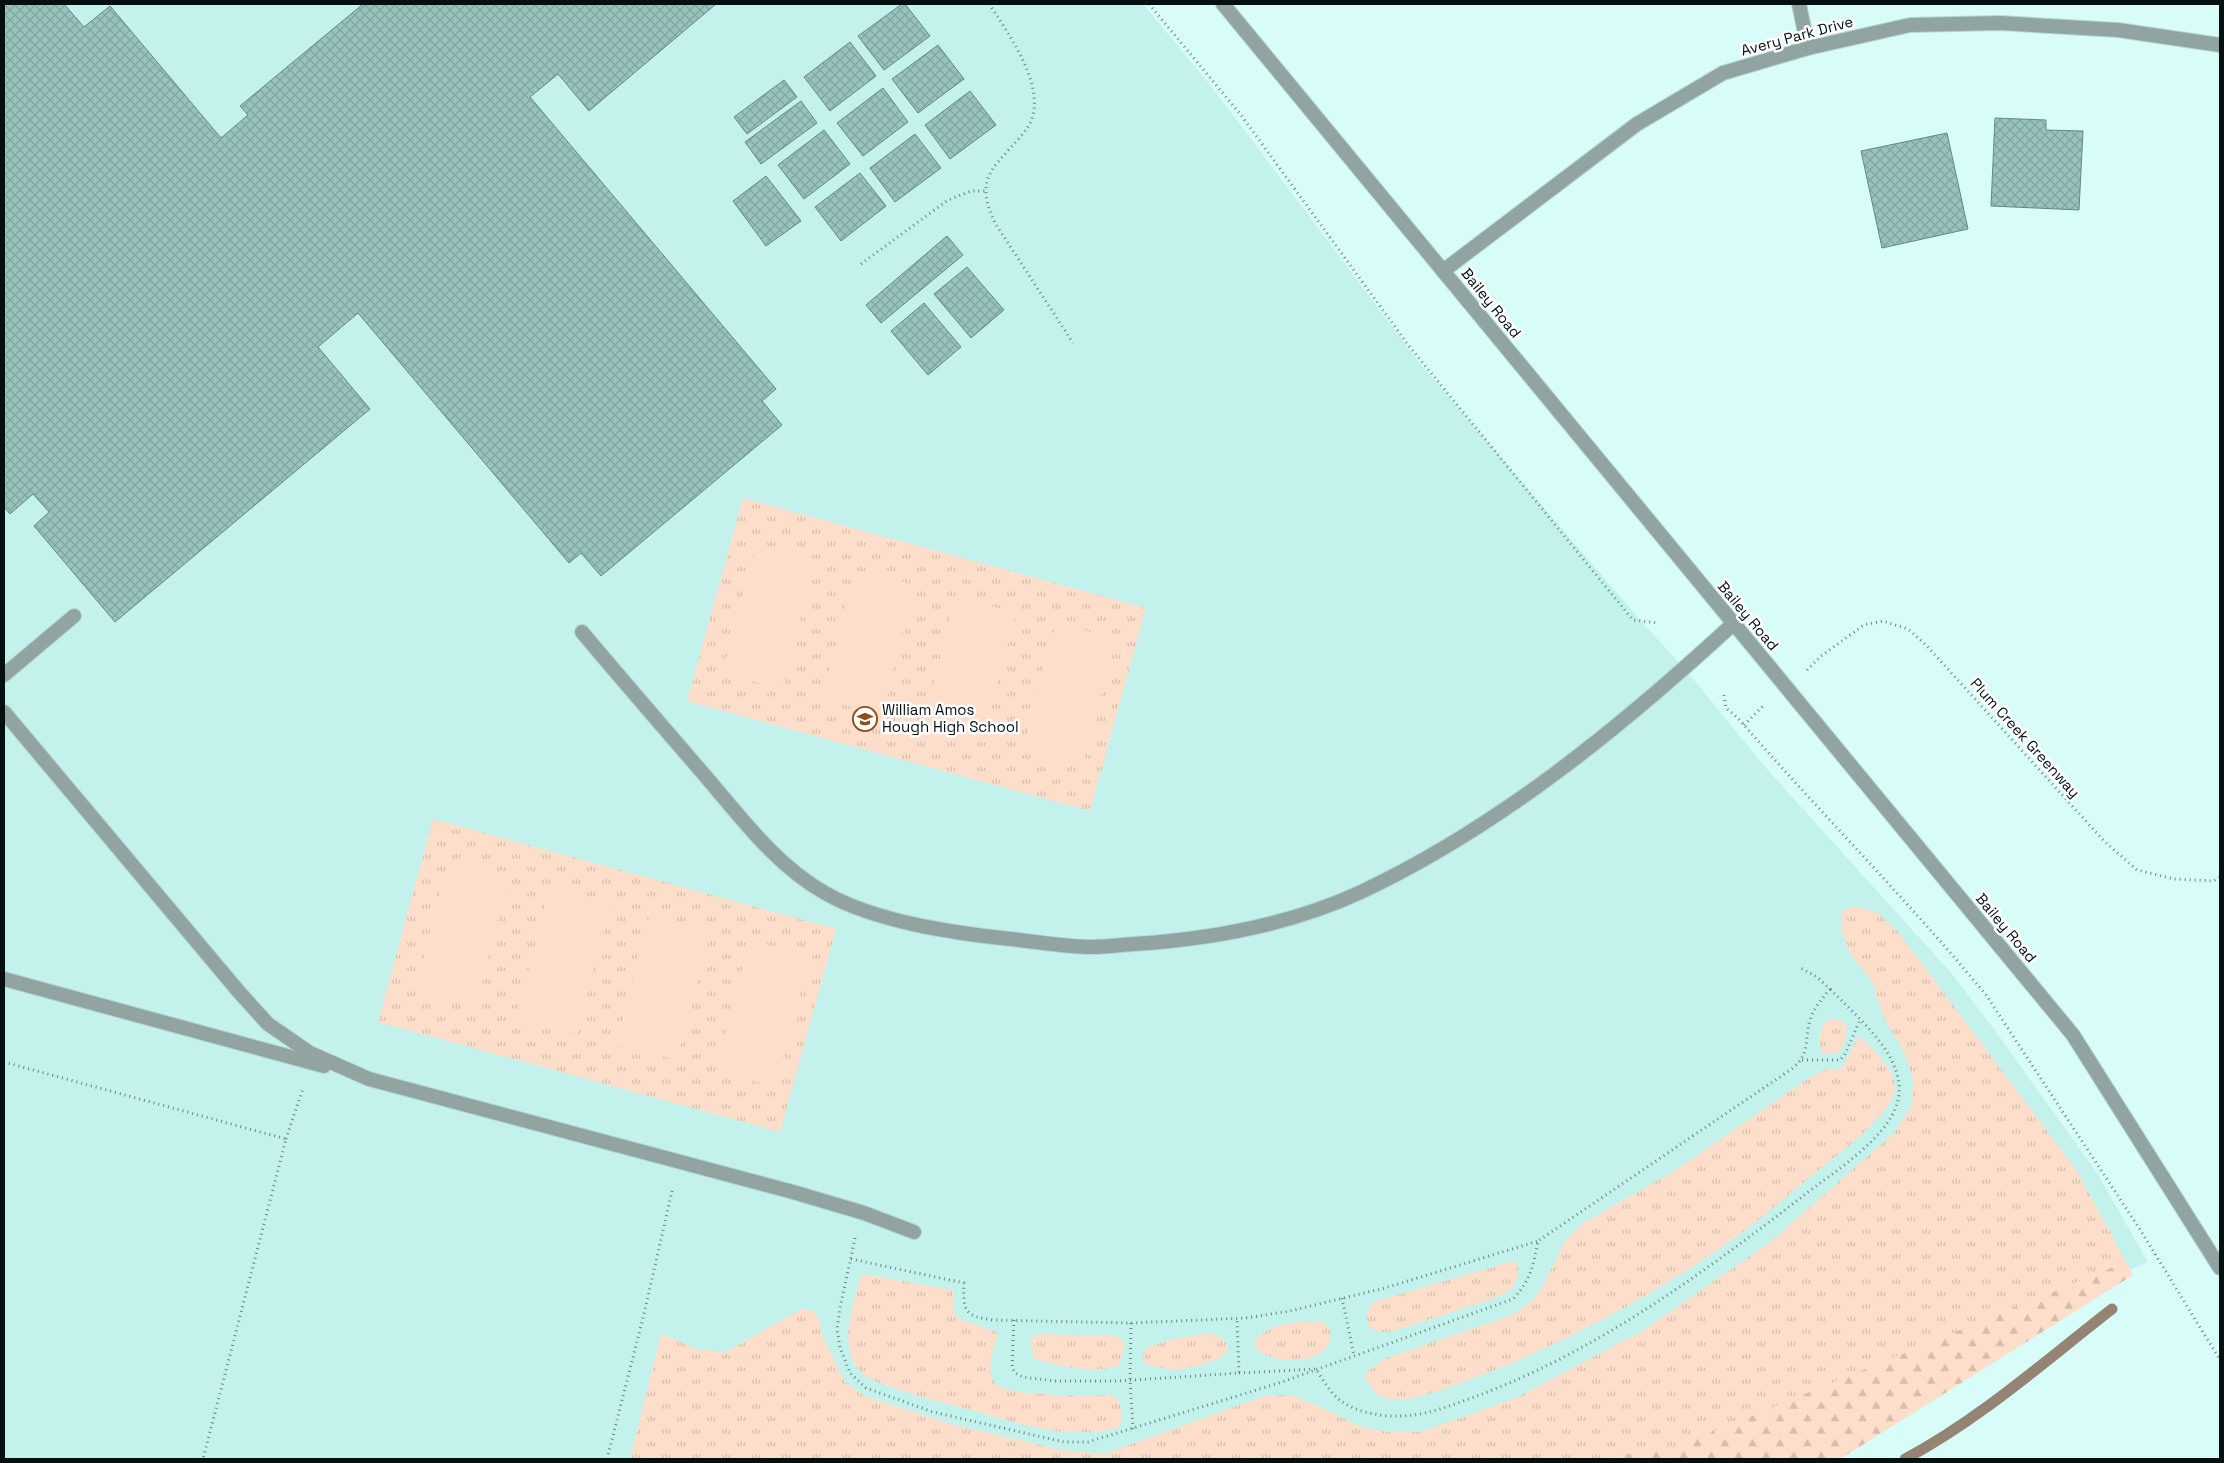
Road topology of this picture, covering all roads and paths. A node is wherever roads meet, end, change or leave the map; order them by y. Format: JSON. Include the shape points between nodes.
{"nodes":[{"id":1,"x":989,"y":4,"type":"edge"},
{"id":2,"x":1149,"y":4,"type":"edge"},
{"id":3,"x":1223,"y":4,"type":"edge"},
{"id":4,"x":1799,"y":4,"type":"edge"},
{"id":5,"x":2220,"y":45,"type":"edge"},
{"id":6,"x":1808,"y":48,"type":"junction"},
{"id":7,"x":985,"y":191,"type":"junction"},
{"id":8,"x":861,"y":264,"type":"dead end"},
{"id":9,"x":1443,"y":271,"type":"junction"},
{"id":10,"x":1074,"y":343,"type":"dead end"},
{"id":11,"x":74,"y":616,"type":"dead end"},
{"id":12,"x":1659,"y":623,"type":"dead end"},
{"id":13,"x":1733,"y":624,"type":"junction"},
{"id":14,"x":582,"y":632,"type":"dead end"},
{"id":15,"x":1821,"y":656,"type":"dead end"},
{"id":16,"x":4,"y":675,"type":"edge"},
{"id":17,"x":1724,"y":696,"type":"dead end"},
{"id":18,"x":1760,"y":708,"type":"dead end"},
{"id":19,"x":4,"y":712,"type":"edge"},
{"id":20,"x":1744,"y":725,"type":"junction"},
{"id":21,"x":2220,"y":877,"type":"edge"},
{"id":22,"x":1798,"y":967,"type":"dead end"},
{"id":23,"x":4,"y":980,"type":"edge"},
{"id":24,"x":1830,"y":989,"type":"junction"},
{"id":25,"x":1860,"y":1020,"type":"junction"},
{"id":26,"x":1802,"y":1060,"type":"junction"},
{"id":27,"x":4,"y":1062,"type":"edge"},
{"id":28,"x":312,"y":1063,"type":"junction"},
{"id":29,"x":368,"y":1078,"type":"junction"},
{"id":30,"x":286,"y":1139,"type":"junction"},
{"id":31,"x":678,"y":1162,"type":"junction"},
{"id":32,"x":857,"y":1230,"type":"dead end"},
{"id":33,"x":914,"y":1232,"type":"dead end"},
{"id":34,"x":1538,"y":1241,"type":"junction"},
{"id":35,"x":851,"y":1259,"type":"junction"},
{"id":36,"x":2220,"y":1268,"type":"edge"},
{"id":37,"x":1342,"y":1298,"type":"junction"},
{"id":38,"x":1237,"y":1318,"type":"junction"},
{"id":39,"x":1014,"y":1320,"type":"junction"},
{"id":40,"x":1131,"y":1323,"type":"junction"},
{"id":41,"x":1354,"y":1355,"type":"junction"},
{"id":42,"x":2220,"y":1360,"type":"edge"},
{"id":43,"x":1316,"y":1369,"type":"junction"},
{"id":44,"x":1239,"y":1373,"type":"junction"},
{"id":45,"x":1130,"y":1380,"type":"junction"},
{"id":46,"x":1132,"y":1429,"type":"junction"},
{"id":47,"x":203,"y":1459,"type":"edge"},
{"id":48,"x":607,"y":1459,"type":"edge"}],
"edges":[{"from":1,"to":7,"type":"path","via":[[1013,39],[1034,98],[1028,127],[995,164]]},
{"from":2,"to":12,"type":"path","via":[[1241,114],[1409,346],[1517,480],[1633,620]]},
{"from":3,"to":9,"type":"street","name":"Bailey Road"},
{"from":4,"to":6,"type":"street"},
{"from":5,"to":6,"type":"street","name":"Avery Park Drive","via":[[2118,30],[2000,22],[1910,25]]},
{"from":6,"to":9,"type":"street","name":"Avery Park Drive","via":[[1723,73],[1637,124]]},
{"from":7,"to":8,"type":"path","via":[[966,193],[948,200]]},
{"from":7,"to":10,"type":"path","via":[[986,204],[994,223]]},
{"from":9,"to":13,"type":"street","name":"Bailey Road"},
{"from":11,"to":16,"type":"street"},
{"from":13,"to":14,"type":"street","via":[[1685,668],[1545,782],[1446,846],[1360,892],[1306,913],[1242,930],[1165,942],[1093,947],[961,934],[860,908],[825,893],[797,874],[757,836]]},
{"from":13,"to":36,"type":"street","name":"Bailey Road","via":[[2073,1035]]},
{"from":15,"to":21,"type":"path","name":"Plum Creek Greenway","via":[[1864,625],[1883,621],[1908,629],[2104,841],[2137,870],[2174,879],[2212,881]]},
{"from":17,"to":20,"type":"path","via":[[1726,708]]},
{"from":18,"to":20,"type":"path"},
{"from":19,"to":29,"type":"street","via":[[268,1024],[310,1053]]},
{"from":20,"to":42,"type":"path","via":[[1986,995],[2142,1231]]},
{"from":22,"to":24,"type":"path","via":[[1817,977]]},
{"from":23,"to":28,"type":"street"},
{"from":24,"to":25,"type":"path"},
{"from":24,"to":26,"type":"path","via":[[1818,1003],[1810,1021]]},
{"from":25,"to":26,"type":"path","via":[[1840,1060]]},
{"from":25,"to":43,"type":"path","via":[[1892,1057],[1900,1080],[1896,1108],[1884,1129],[1732,1251],[1666,1298],[1556,1360],[1496,1389],[1422,1414],[1371,1413],[1346,1405],[1335,1396]]},
{"from":26,"to":34,"type":"path"},
{"from":27,"to":30,"type":"path"},
{"from":28,"to":29,"type":"street"},
{"from":28,"to":30,"type":"path"},
{"from":29,"to":31,"type":"street"},
{"from":30,"to":47,"type":"path"},
{"from":31,"to":33,"type":"street","via":[[864,1213]]},
{"from":31,"to":48,"type":"path"},
{"from":32,"to":35,"type":"path"},
{"from":34,"to":37,"type":"path"},
{"from":34,"to":41,"type":"path","via":[[1533,1269],[1525,1286],[1513,1299]]},
{"from":35,"to":39,"type":"path","via":[[964,1283],[963,1305],[967,1312],[975,1317]]},
{"from":35,"to":46,"type":"path","via":[[837,1329],[850,1373],[866,1388],[933,1412],[1064,1442],[1088,1442]]},
{"from":37,"to":38,"type":"path","via":[[1290,1312]]},
{"from":37,"to":41,"type":"path"},
{"from":38,"to":40,"type":"path"},
{"from":38,"to":44,"type":"path"},
{"from":39,"to":40,"type":"path"},
{"from":39,"to":45,"type":"path","via":[[1012,1367],[1015,1373],[1056,1381]]},
{"from":40,"to":45,"type":"path"},
{"from":41,"to":43,"type":"path"},
{"from":43,"to":44,"type":"path"},
{"from":43,"to":46,"type":"path"},
{"from":44,"to":45,"type":"path"},
{"from":45,"to":46,"type":"path"}]}
